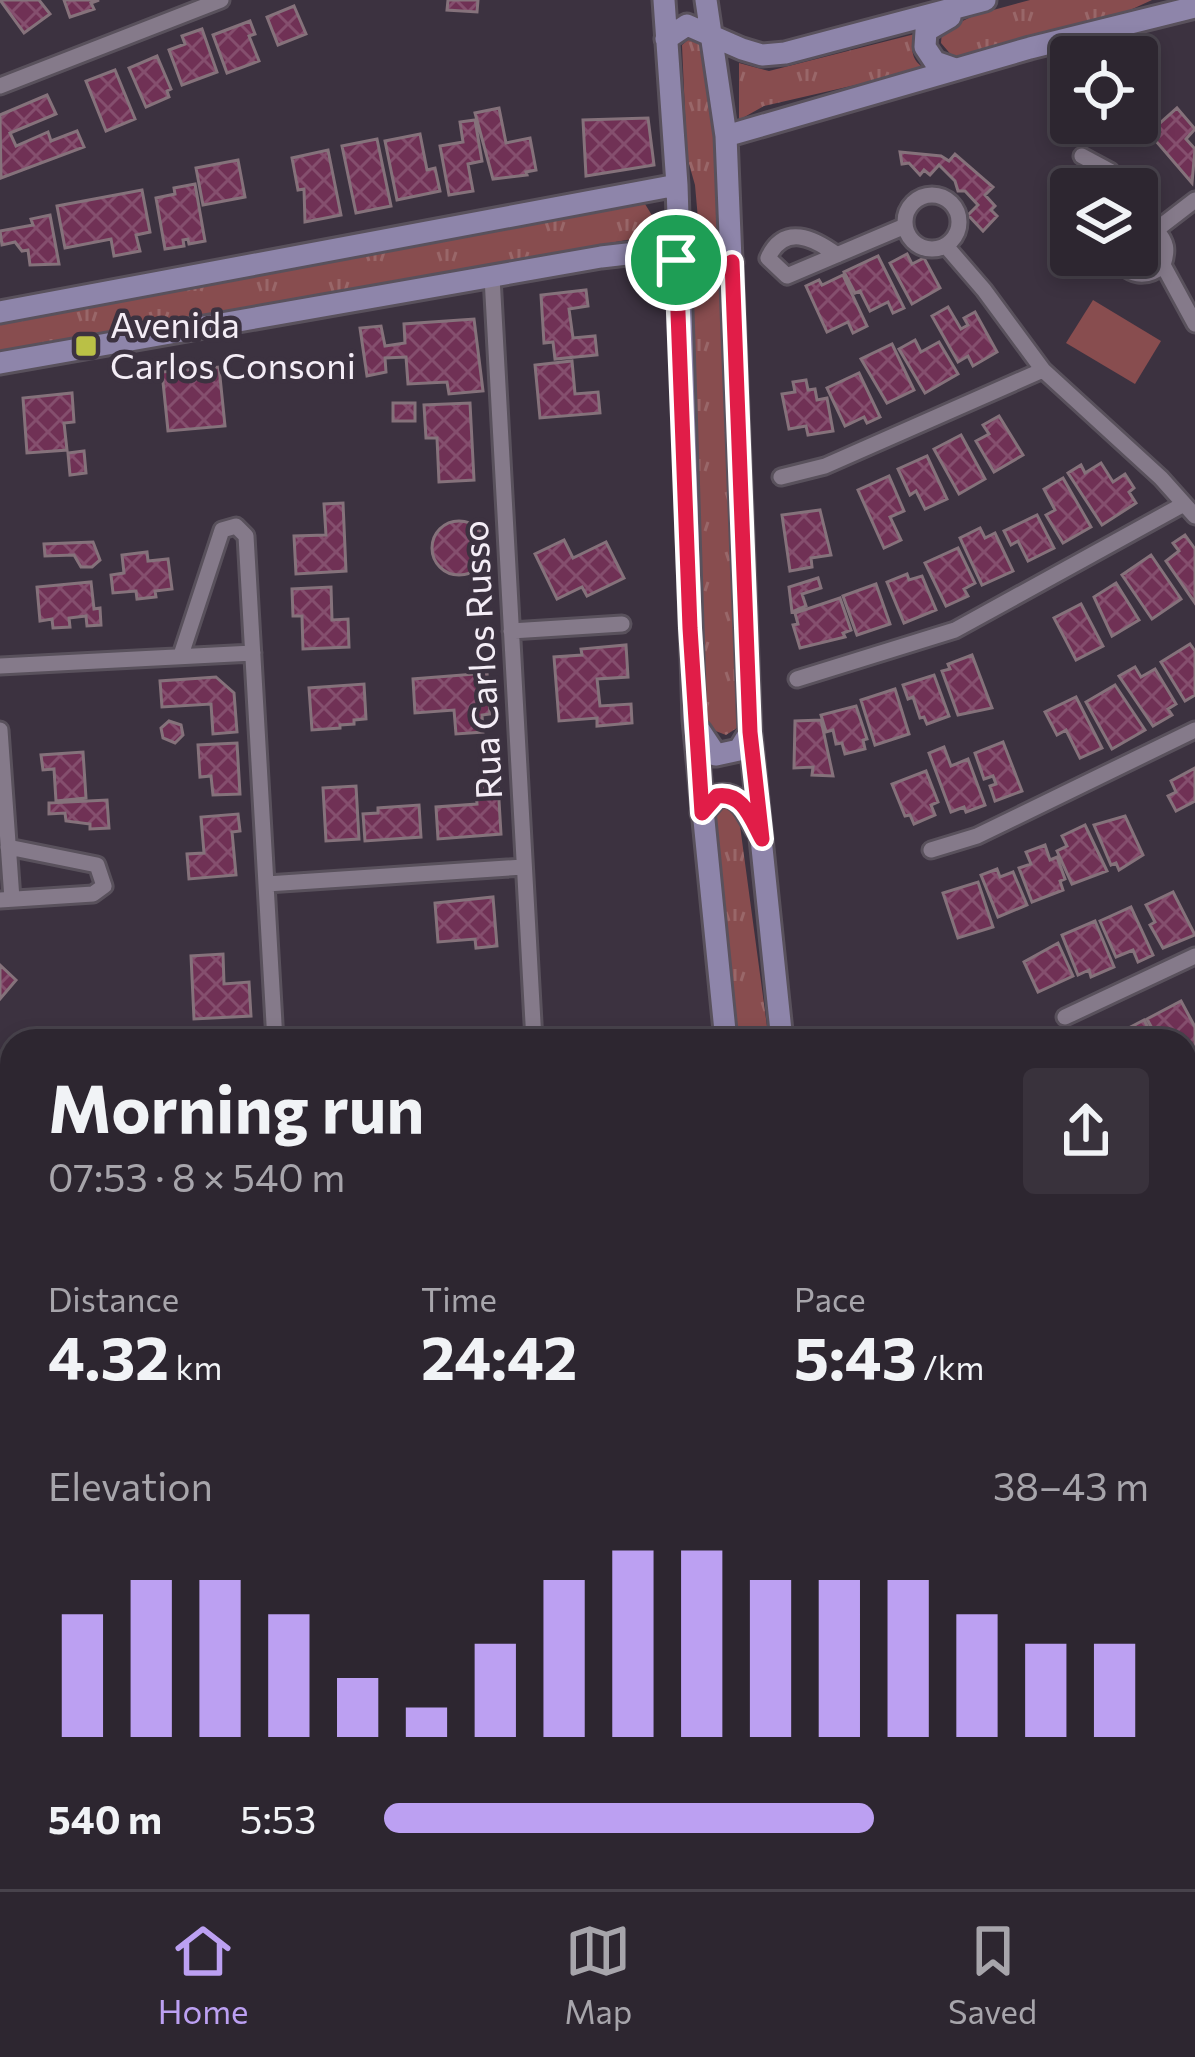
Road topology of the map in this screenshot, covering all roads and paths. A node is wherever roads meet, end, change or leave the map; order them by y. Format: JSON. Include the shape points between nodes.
{"nodes":[{"id":1,"x":221,"y":0,"type":"edge"},
{"id":2,"x":664,"y":0,"type":"edge"},
{"id":3,"x":706,"y":0,"type":"edge"},
{"id":4,"x":984,"y":0,"type":"edge"},
{"id":5,"x":1172,"y":0,"type":"edge"},
{"id":6,"x":1195,"y":7,"type":"edge"},
{"id":7,"x":1128,"y":24,"type":"junction"},
{"id":8,"x":711,"y":38,"type":"junction"},
{"id":9,"x":666,"y":39,"type":"junction"},
{"id":10,"x":955,"y":69,"type":"junction"},
{"id":11,"x":3,"y":80,"type":"edge"},
{"id":12,"x":726,"y":136,"type":"junction"},
{"id":13,"x":1082,"y":156,"type":"dead end"},
{"id":14,"x":1104,"y":168,"type":"edge"},
{"id":15,"x":676,"y":185,"type":"junction"},
{"id":16,"x":1195,"y":200,"type":"edge"},
{"id":17,"x":905,"y":226,"type":"junction"},
{"id":18,"x":1158,"y":228,"type":"edge"},
{"id":19,"x":1158,"y":232,"type":"edge"},
{"id":20,"x":946,"y":246,"type":"junction"},
{"id":21,"x":837,"y":255,"type":"dead end"},
{"id":22,"x":676,"y":260,"type":"junction"},
{"id":23,"x":732,"y":262,"type":"junction"},
{"id":24,"x":1163,"y":265,"type":"junction"},
{"id":25,"x":1158,"y":269,"type":"edge"},
{"id":26,"x":491,"y":277,"type":"junction"},
{"id":27,"x":0,"y":311,"type":"edge"},
{"id":28,"x":1195,"y":324,"type":"edge"},
{"id":29,"x":0,"y":363,"type":"edge"},
{"id":30,"x":1043,"y":370,"type":"junction"},
{"id":31,"x":781,"y":477,"type":"dead end"},
{"id":32,"x":1190,"y":510,"type":"edge"},
{"id":33,"x":622,"y":624,"type":"dead end"},
{"id":34,"x":511,"y":631,"type":"junction"},
{"id":35,"x":254,"y":653,"type":"junction"},
{"id":36,"x":181,"y":655,"type":"junction"},
{"id":37,"x":0,"y":665,"type":"edge"},
{"id":38,"x":797,"y":679,"type":"dead end"},
{"id":39,"x":694,"y":720,"type":"junction"},
{"id":40,"x":0,"y":730,"type":"edge"},
{"id":41,"x":1195,"y":730,"type":"edge"},
{"id":42,"x":750,"y":732,"type":"junction"},
{"id":43,"x":702,"y":813,"type":"junction"},
{"id":44,"x":762,"y":839,"type":"junction"},
{"id":45,"x":8,"y":847,"type":"junction"},
{"id":46,"x":931,"y":850,"type":"dead end"},
{"id":47,"x":524,"y":867,"type":"junction"},
{"id":48,"x":267,"y":884,"type":"junction"},
{"id":49,"x":6,"y":899,"type":"edge"},
{"id":50,"x":1195,"y":956,"type":"edge"},
{"id":51,"x":1065,"y":1017,"type":"dead end"},
{"id":52,"x":273,"y":1029,"type":"edge"},
{"id":53,"x":532,"y":1029,"type":"edge"},
{"id":54,"x":725,"y":1029,"type":"edge"},
{"id":55,"x":781,"y":1029,"type":"edge"}],
"edges":[{"from":1,"to":11,"type":"street"},
{"from":2,"to":9,"type":"main road"},
{"from":3,"to":8,"type":"main road"},
{"from":4,"to":8,"type":"main road","via":[[785,52],[762,55]]},
{"from":4,"to":10,"type":"main road","via":[[926,31],[928,56]]},
{"from":5,"to":7,"type":"main road"},
{"from":6,"to":7,"type":"main road"},
{"from":7,"to":10,"type":"main road"},
{"from":8,"to":9,"type":"main road","via":[[687,26]]},
{"from":8,"to":12,"type":"main road"},
{"from":9,"to":15,"type":"main road"},
{"from":10,"to":12,"type":"main road"},
{"from":12,"to":23,"type":"main road"},
{"from":13,"to":14,"type":"street"},
{"from":15,"to":22,"type":"main road"},
{"from":15,"to":27,"type":"main road"},
{"from":16,"to":18,"type":"street"},
{"from":17,"to":20,"type":"street","via":[[920,247]]},
{"from":17,"to":20,"type":"street","via":[[914,202],[939,196],[960,224]]},
{"from":17,"to":21,"type":"street"},
{"from":19,"to":24,"type":"street"},
{"from":20,"to":30,"type":"street"},
{"from":22,"to":23,"type":"main road","via":[[704,275]]},
{"from":22,"to":26,"type":"main road","via":[[627,254]]},
{"from":22,"to":39,"type":"main road"},
{"from":23,"to":42,"type":"main road"},
{"from":24,"to":25,"type":"street"},
{"from":24,"to":28,"type":"street"},
{"from":26,"to":29,"type":"main road"},
{"from":26,"to":34,"type":"street","name":"Rua Carlos Russo"},
{"from":30,"to":31,"type":"street","via":[[825,466]]},
{"from":30,"to":32,"type":"street"},
{"from":32,"to":38,"type":"street","via":[[955,630]]},
{"from":33,"to":34,"type":"street"},
{"from":34,"to":47,"type":"street","name":"Rua Carlos Russo"},
{"from":35,"to":36,"type":"street"},
{"from":35,"to":36,"type":"street","via":[[246,536],[236,526],[222,530]]},
{"from":35,"to":48,"type":"street"},
{"from":36,"to":37,"type":"street"},
{"from":39,"to":42,"type":"main road","via":[[716,755],[739,750]]},
{"from":39,"to":43,"type":"main road"},
{"from":40,"to":45,"type":"street"},
{"from":41,"to":46,"type":"street","via":[[977,836]]},
{"from":42,"to":44,"type":"main road"},
{"from":43,"to":44,"type":"main road","via":[[717,796],[733,796]]},
{"from":43,"to":54,"type":"main road"},
{"from":44,"to":55,"type":"main road"},
{"from":45,"to":49,"type":"street"},
{"from":45,"to":49,"type":"street","via":[[98,865],[104,886],[93,894]]},
{"from":47,"to":48,"type":"street"},
{"from":47,"to":53,"type":"street","name":"Rua Carlos Russo"},
{"from":48,"to":52,"type":"street"},
{"from":50,"to":51,"type":"street"}]}
